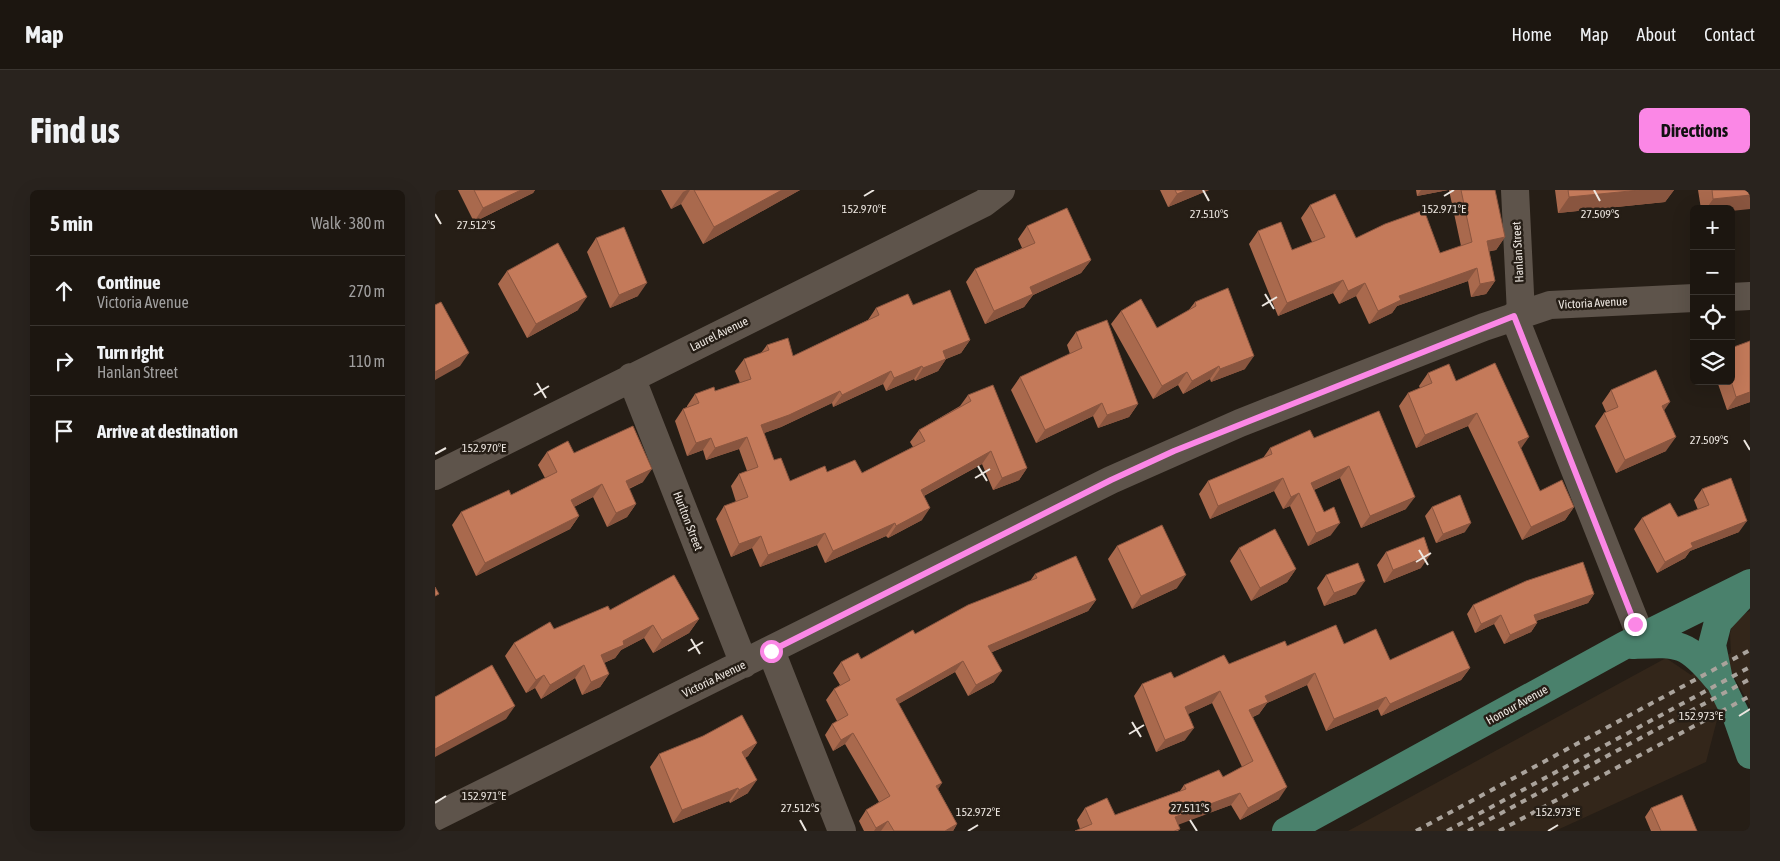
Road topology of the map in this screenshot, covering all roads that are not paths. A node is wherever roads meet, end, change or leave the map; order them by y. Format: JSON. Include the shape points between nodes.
{"nodes":[{"id":1,"x":1001,"y":190,"type":"edge"},
{"id":2,"x":1515,"y":190,"type":"edge"},
{"id":3,"x":1750,"y":296,"type":"edge"},
{"id":4,"x":1735,"y":297,"type":"edge"},
{"id":5,"x":1690,"y":298,"type":"edge"},
{"id":6,"x":1518,"y":315,"type":"junction"},
{"id":7,"x":631,"y":377,"type":"junction"},
{"id":8,"x":435,"y":476,"type":"edge"},
{"id":9,"x":1750,"y":583,"type":"edge"},
{"id":10,"x":1750,"y":588,"type":"edge"},
{"id":11,"x":1633,"y":641,"type":"junction"},
{"id":12,"x":771,"y":651,"type":"junction"},
{"id":13,"x":744,"y":664,"type":"junction"},
{"id":14,"x":1719,"y":680,"type":"junction"},
{"id":15,"x":1750,"y":755,"type":"edge"},
{"id":16,"x":435,"y":817,"type":"edge"},
{"id":17,"x":842,"y":831,"type":"edge"},
{"id":18,"x":1286,"y":831,"type":"edge"}],
"edges":[{"from":1,"to":7,"type":"street","name":"Laurel Avenue","via":[[984,203]]},
{"from":2,"to":6,"type":"street","name":"Hanlan Street"},
{"from":3,"to":4,"type":"street"},
{"from":5,"to":6,"type":"street","name":"Victoria Avenue","via":[[1559,304]]},
{"from":6,"to":11,"type":"street","name":"Hanlan Street"},
{"from":6,"to":12,"type":"street","name":"Victoria Avenue","via":[[1174,451]]},
{"from":7,"to":8,"type":"street","name":"Laurel Avenue"},
{"from":7,"to":13,"type":"street","name":"Hurlton Street"},
{"from":9,"to":11,"type":"main road","name":"Honour Avenue"},
{"from":10,"to":14,"type":"main road","via":[[1714,629],[1712,652]]},
{"from":11,"to":14,"type":"main road","via":[[1682,646],[1698,656]]},
{"from":11,"to":18,"type":"main road","name":"Honour Avenue"},
{"from":12,"to":13,"type":"street","name":"Victoria Avenue"},
{"from":12,"to":17,"type":"street"},
{"from":13,"to":16,"type":"street","name":"Victoria Avenue"},
{"from":14,"to":15,"type":"main road"}]}
